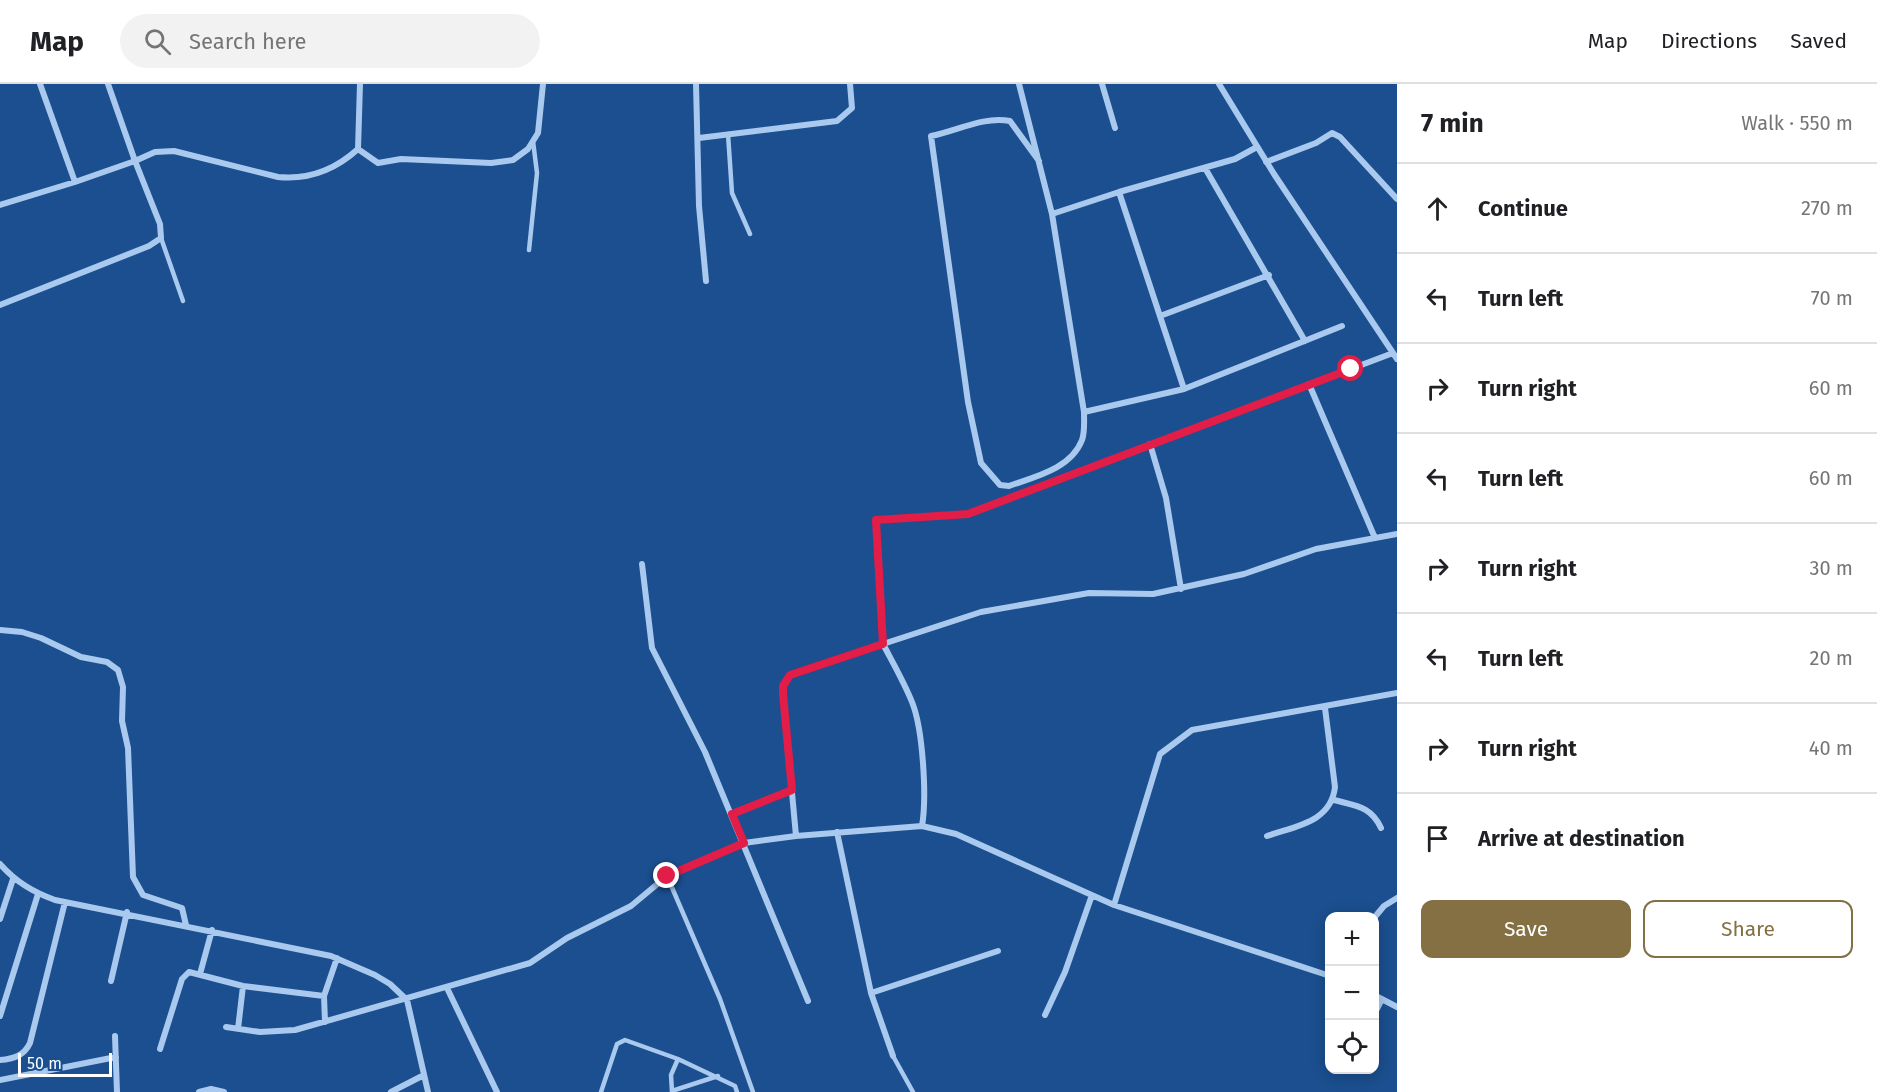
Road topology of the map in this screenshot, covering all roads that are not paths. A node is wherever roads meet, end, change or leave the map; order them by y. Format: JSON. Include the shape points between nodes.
{"nodes":[{"id":1,"x":40,"y":84,"type":"edge"},
{"id":2,"x":108,"y":84,"type":"edge"},
{"id":3,"x":360,"y":84,"type":"edge"},
{"id":4,"x":543,"y":84,"type":"edge"},
{"id":5,"x":696,"y":84,"type":"edge"},
{"id":6,"x":850,"y":84,"type":"edge"},
{"id":7,"x":1019,"y":84,"type":"edge"},
{"id":8,"x":1102,"y":84,"type":"edge"},
{"id":9,"x":1219,"y":84,"type":"edge"},
{"id":10,"x":1115,"y":128,"type":"dead end"},
{"id":11,"x":728,"y":134,"type":"junction"},
{"id":12,"x":699,"y":138,"type":"junction"},
{"id":13,"x":533,"y":141,"type":"junction"},
{"id":14,"x":1257,"y":147,"type":"junction"},
{"id":15,"x":358,"y":149,"type":"junction"},
{"id":16,"x":135,"y":160,"type":"junction"},
{"id":17,"x":1039,"y":161,"type":"junction"},
{"id":18,"x":1266,"y":162,"type":"junction"},
{"id":19,"x":1205,"y":168,"type":"junction"},
{"id":20,"x":75,"y":182,"type":"junction"},
{"id":21,"x":1119,"y":192,"type":"junction"},
{"id":22,"x":1397,"y":199,"type":"edge"},
{"id":23,"x":0,"y":205,"type":"edge"},
{"id":24,"x":1052,"y":214,"type":"junction"},
{"id":25,"x":750,"y":234,"type":"dead end"},
{"id":26,"x":161,"y":238,"type":"junction"},
{"id":27,"x":529,"y":250,"type":"dead end"},
{"id":28,"x":1269,"y":275,"type":"junction"},
{"id":29,"x":706,"y":281,"type":"dead end"},
{"id":30,"x":183,"y":301,"type":"dead end"},
{"id":31,"x":0,"y":305,"type":"edge"},
{"id":32,"x":1160,"y":316,"type":"junction"},
{"id":33,"x":1342,"y":326,"type":"dead end"},
{"id":34,"x":1305,"y":341,"type":"junction"},
{"id":35,"x":1395,"y":356,"type":"edge"},
{"id":36,"x":1310,"y":384,"type":"junction"},
{"id":37,"x":1184,"y":389,"type":"junction"},
{"id":38,"x":1084,"y":412,"type":"junction"},
{"id":39,"x":1150,"y":444,"type":"junction"},
{"id":40,"x":1397,"y":534,"type":"edge"},
{"id":41,"x":1375,"y":538,"type":"junction"},
{"id":42,"x":642,"y":564,"type":"dead end"},
{"id":43,"x":1181,"y":588,"type":"junction"},
{"id":44,"x":0,"y":630,"type":"edge"},
{"id":45,"x":883,"y":644,"type":"junction"},
{"id":46,"x":1397,"y":693,"type":"edge"},
{"id":47,"x":1325,"y":708,"type":"junction"},
{"id":48,"x":792,"y":790,"type":"junction"},
{"id":49,"x":1334,"y":800,"type":"junction"},
{"id":50,"x":732,"y":814,"type":"junction"},
{"id":51,"x":921,"y":826,"type":"junction"},
{"id":52,"x":1381,"y":828,"type":"dead end"},
{"id":53,"x":837,"y":832,"type":"junction"},
{"id":54,"x":796,"y":836,"type":"junction"},
{"id":55,"x":1267,"y":836,"type":"dead end"},
{"id":56,"x":744,"y":843,"type":"junction"},
{"id":57,"x":0,"y":864,"type":"edge"},
{"id":58,"x":667,"y":876,"type":"junction"},
{"id":59,"x":13,"y":879,"type":"junction"},
{"id":60,"x":38,"y":894,"type":"junction"},
{"id":61,"x":1092,"y":895,"type":"junction"},
{"id":62,"x":1397,"y":898,"type":"edge"},
{"id":63,"x":65,"y":902,"type":"junction"},
{"id":64,"x":1114,"y":905,"type":"junction"},
{"id":65,"x":127,"y":912,"type":"junction"},
{"id":66,"x":1379,"y":912,"type":"edge"},
{"id":67,"x":0,"y":919,"type":"edge"},
{"id":68,"x":186,"y":925,"type":"junction"},
{"id":69,"x":212,"y":930,"type":"junction"},
{"id":70,"x":998,"y":951,"type":"dead end"},
{"id":71,"x":337,"y":958,"type":"junction"},
{"id":72,"x":200,"y":974,"type":"junction"},
{"id":73,"x":1325,"y":975,"type":"edge"},
{"id":74,"x":111,"y":981,"type":"dead end"},
{"id":75,"x":243,"y":986,"type":"junction"},
{"id":76,"x":447,"y":988,"type":"junction"},
{"id":77,"x":871,"y":993,"type":"junction"},
{"id":78,"x":324,"y":996,"type":"junction"},
{"id":79,"x":1379,"y":998,"type":"edge"},
{"id":80,"x":1382,"y":999,"type":"junction"},
{"id":81,"x":406,"y":1000,"type":"junction"},
{"id":82,"x":808,"y":1002,"type":"dead end"},
{"id":83,"x":1379,"y":1005,"type":"edge"},
{"id":84,"x":1397,"y":1007,"type":"edge"},
{"id":85,"x":1045,"y":1015,"type":"dead end"},
{"id":86,"x":0,"y":1016,"type":"edge"},
{"id":87,"x":325,"y":1022,"type":"junction"},
{"id":88,"x":226,"y":1027,"type":"dead end"},
{"id":89,"x":238,"y":1029,"type":"junction"},
{"id":90,"x":115,"y":1036,"type":"dead end"},
{"id":91,"x":160,"y":1049,"type":"dead end"},
{"id":92,"x":893,"y":1056,"type":"joint"},
{"id":93,"x":116,"y":1057,"type":"junction"},
{"id":94,"x":678,"y":1059,"type":"junction"},
{"id":95,"x":0,"y":1060,"type":"edge"},
{"id":96,"x":424,"y":1075,"type":"junction"},
{"id":97,"x":718,"y":1076,"type":"junction"},
{"id":98,"x":0,"y":1080,"type":"edge"},
{"id":99,"x":117,"y":1092,"type":"edge"},
{"id":100,"x":199,"y":1092,"type":"edge"},
{"id":101,"x":224,"y":1092,"type":"edge"},
{"id":102,"x":391,"y":1092,"type":"edge"},
{"id":103,"x":428,"y":1092,"type":"edge"},
{"id":104,"x":498,"y":1092,"type":"edge"},
{"id":105,"x":601,"y":1092,"type":"edge"},
{"id":106,"x":672,"y":1092,"type":"edge"},
{"id":107,"x":737,"y":1092,"type":"edge"},
{"id":108,"x":753,"y":1092,"type":"edge"},
{"id":109,"x":913,"y":1092,"type":"edge"}],
"edges":[{"from":1,"to":20,"type":"street"},
{"from":2,"to":16,"type":"street"},
{"from":3,"to":15,"type":"street"},
{"from":4,"to":13,"type":"street","via":[[538,133]]},
{"from":5,"to":12,"type":"street"},
{"from":6,"to":11,"type":"street","via":[[852,108],[837,121]]},
{"from":7,"to":17,"type":"street"},
{"from":8,"to":10,"type":"street"},
{"from":9,"to":14,"type":"street"},
{"from":11,"to":12,"type":"street"},
{"from":11,"to":25,"type":"lane","via":[[732,193]]},
{"from":12,"to":29,"type":"street","via":[[699,206]]},
{"from":13,"to":15,"type":"street","via":[[513,160],[491,163],[401,159],[378,163]]},
{"from":13,"to":27,"type":"lane","via":[[537,173]]},
{"from":14,"to":18,"type":"street"},
{"from":14,"to":19,"type":"street"},
{"from":15,"to":16,"type":"street","via":[[328,170],[294,179],[174,151],[155,152]]},
{"from":16,"to":20,"type":"street"},
{"from":16,"to":26,"type":"street","via":[[160,224]]},
{"from":17,"to":24,"type":"street"},
{"from":17,"to":38,"type":"street","via":[[1014,123],[1006,120],[981,122],[931,136],[966,393],[981,463],[1000,485],[1009,486],[1060,466],[1082,440]]},
{"from":18,"to":22,"type":"street","via":[[1332,133]]},
{"from":18,"to":35,"type":"street"},
{"from":19,"to":21,"type":"street"},
{"from":19,"to":28,"type":"street"},
{"from":20,"to":23,"type":"street"},
{"from":21,"to":24,"type":"street"},
{"from":21,"to":32,"type":"street"},
{"from":24,"to":38,"type":"street"},
{"from":26,"to":30,"type":"lane"},
{"from":26,"to":31,"type":"street"},
{"from":28,"to":32,"type":"street"},
{"from":28,"to":34,"type":"street"},
{"from":32,"to":37,"type":"street"},
{"from":33,"to":34,"type":"street"},
{"from":34,"to":37,"type":"street"},
{"from":35,"to":36,"type":"street"},
{"from":36,"to":39,"type":"street"},
{"from":36,"to":41,"type":"street"},
{"from":37,"to":38,"type":"street"},
{"from":39,"to":43,"type":"street","via":[[1166,498]]},
{"from":39,"to":45,"type":"street","via":[[968,514],[876,520]]},
{"from":40,"to":41,"type":"street"},
{"from":41,"to":43,"type":"street","via":[[1316,549],[1244,574]]},
{"from":42,"to":50,"type":"street","via":[[652,648]]},
{"from":43,"to":45,"type":"street","via":[[1153,594],[1089,593],[1043,600],[981,612]]},
{"from":44,"to":68,"type":"street","via":[[41,638],[81,657],[107,662],[118,670],[123,687],[122,721],[128,748],[136,885],[152,899],[182,909]]},
{"from":45,"to":48,"type":"street","via":[[785,680]]},
{"from":45,"to":51,"type":"street","via":[[913,704],[923,765],[925,806]]},
{"from":46,"to":47,"type":"street"},
{"from":47,"to":49,"type":"street"},
{"from":47,"to":64,"type":"street","via":[[1192,730],[1160,754]]},
{"from":48,"to":50,"type":"street"},
{"from":48,"to":54,"type":"street"},
{"from":49,"to":52,"type":"street","via":[[1368,809]]},
{"from":49,"to":55,"type":"street","via":[[1322,815]]},
{"from":50,"to":56,"type":"street"},
{"from":51,"to":53,"type":"street"},
{"from":51,"to":61,"type":"street","via":[[956,834]]},
{"from":53,"to":54,"type":"street"},
{"from":53,"to":77,"type":"street"},
{"from":54,"to":56,"type":"street"},
{"from":56,"to":58,"type":"street"},
{"from":56,"to":82,"type":"street"},
{"from":57,"to":59,"type":"street"},
{"from":58,"to":76,"type":"street","via":[[631,906],[567,938],[530,963]]},
{"from":58,"to":108,"type":"lane","via":[[720,999]]},
{"from":59,"to":60,"type":"street"},
{"from":59,"to":67,"type":"street"},
{"from":60,"to":63,"type":"street"},
{"from":60,"to":86,"type":"street"},
{"from":61,"to":64,"type":"street"},
{"from":61,"to":85,"type":"street"},
{"from":62,"to":66,"type":"street"},
{"from":63,"to":65,"type":"street"},
{"from":63,"to":95,"type":"street","via":[[30,1043],[23,1054]]},
{"from":64,"to":73,"type":"street"},
{"from":65,"to":68,"type":"street"},
{"from":65,"to":74,"type":"street"},
{"from":68,"to":69,"type":"street"},
{"from":69,"to":71,"type":"street"},
{"from":69,"to":72,"type":"street"},
{"from":70,"to":77,"type":"street"},
{"from":71,"to":78,"type":"street"},
{"from":71,"to":81,"type":"street","via":[[390,984]]},
{"from":72,"to":75,"type":"street"},
{"from":72,"to":91,"type":"street","via":[[189,972],[182,980]]},
{"from":75,"to":78,"type":"street"},
{"from":75,"to":89,"type":"street"},
{"from":76,"to":81,"type":"street"},
{"from":76,"to":104,"type":"street"},
{"from":77,"to":92,"type":"street"},
{"from":78,"to":87,"type":"street"},
{"from":79,"to":80,"type":"street"},
{"from":80,"to":83,"type":"street"},
{"from":80,"to":84,"type":"street"},
{"from":81,"to":87,"type":"street"},
{"from":81,"to":96,"type":"street"},
{"from":87,"to":89,"type":"street","via":[[285,1031]]},
{"from":88,"to":89,"type":"street"},
{"from":90,"to":93,"type":"street"},
{"from":92,"to":109,"type":"lane"},
{"from":93,"to":98,"type":"street"},
{"from":93,"to":99,"type":"street"},
{"from":94,"to":97,"type":"lane"},
{"from":94,"to":105,"type":"lane","via":[[625,1040],[617,1044]]},
{"from":94,"to":106,"type":"lane","via":[[672,1075]]},
{"from":96,"to":102,"type":"street"},
{"from":96,"to":103,"type":"street"},
{"from":97,"to":106,"type":"lane"},
{"from":97,"to":107,"type":"lane","via":[[735,1086]]},
{"from":100,"to":101,"type":"street"}]}
